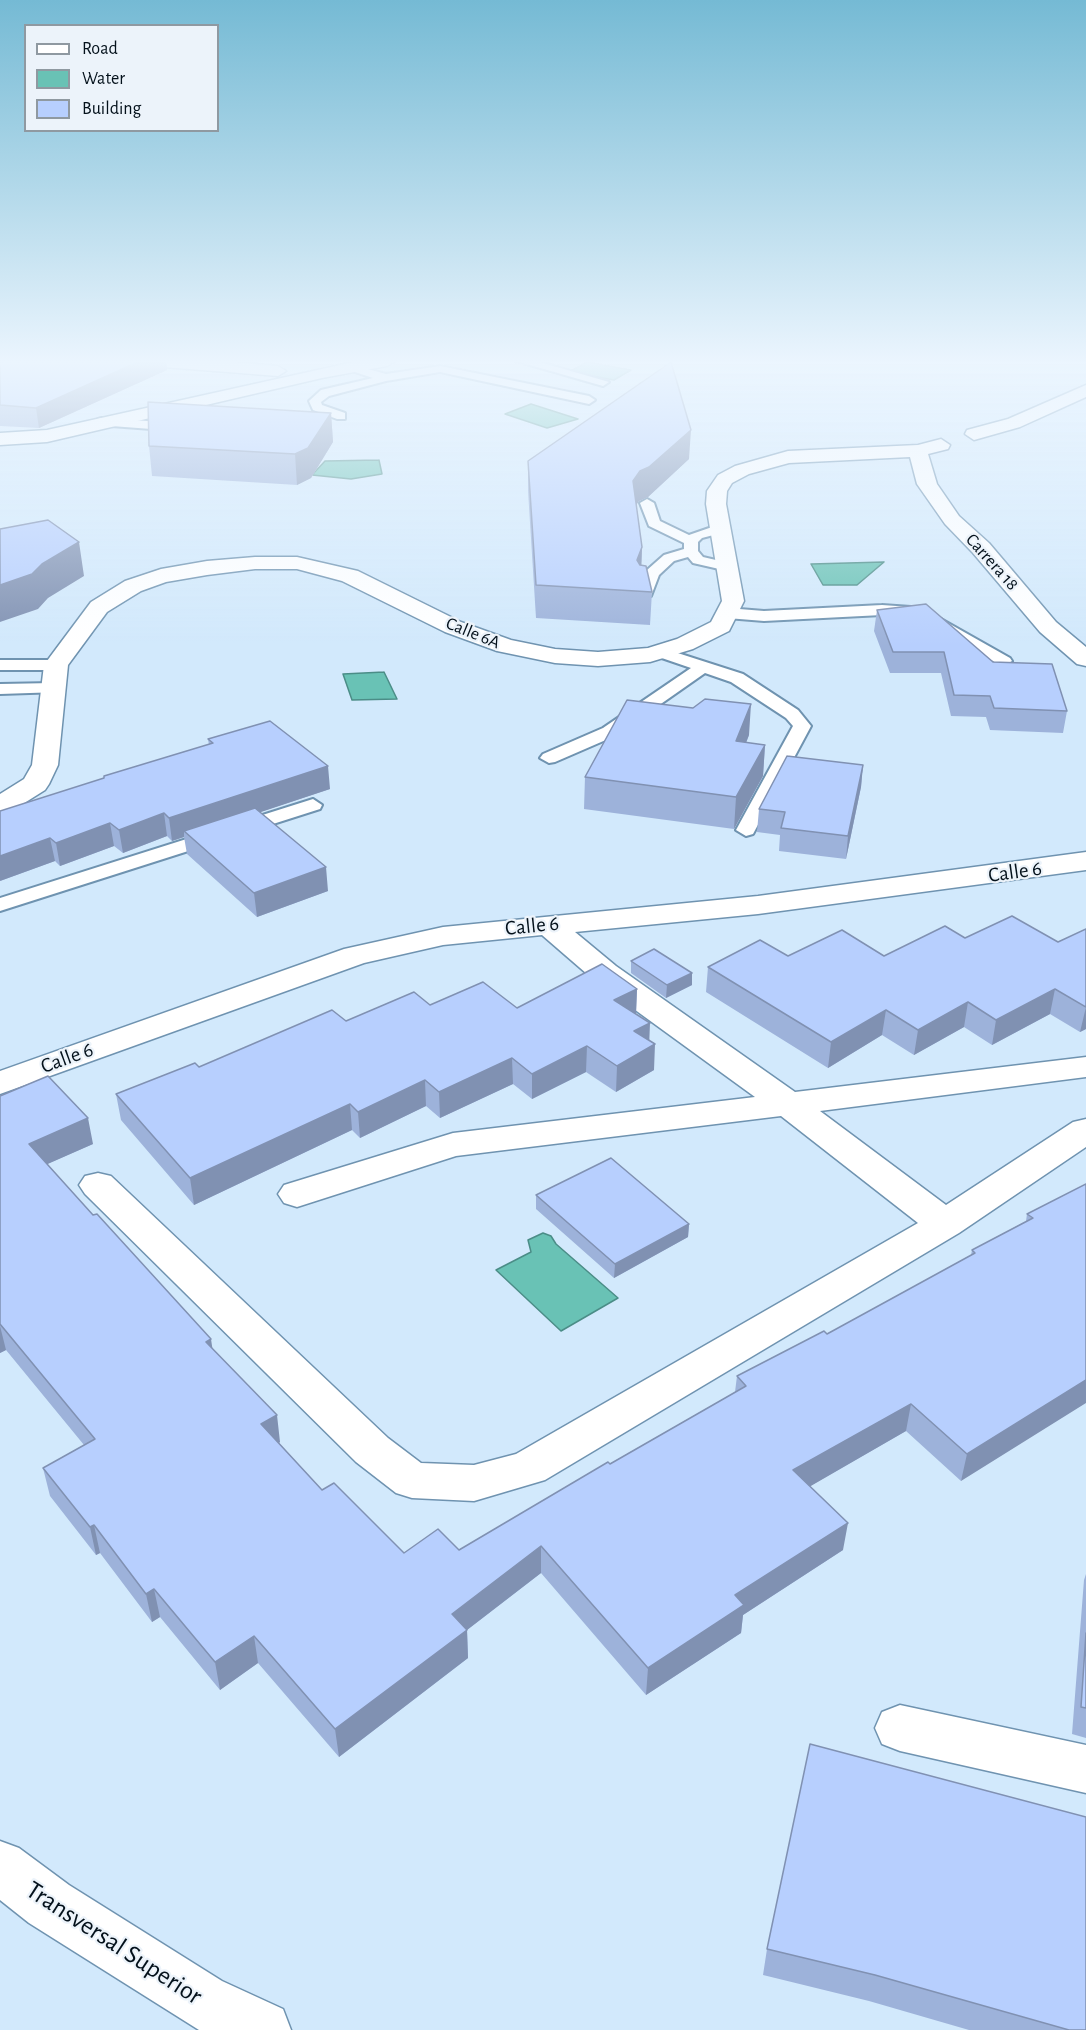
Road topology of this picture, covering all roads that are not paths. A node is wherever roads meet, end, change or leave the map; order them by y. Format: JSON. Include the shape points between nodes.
{"nodes":[{"id":1,"x":821,"y":456,"type":"edge"},
{"id":2,"x":919,"y":456,"type":"edge"},
{"id":3,"x":647,"y":503,"type":"edge"},
{"id":4,"x":720,"y":529,"type":"junction"},
{"id":5,"x":691,"y":546,"type":"junction"},
{"id":6,"x":728,"y":567,"type":"junction"},
{"id":7,"x":646,"y":593,"type":"edge"},
{"id":8,"x":727,"y":613,"type":"junction"},
{"id":9,"x":659,"y":652,"type":"junction"},
{"id":10,"x":1086,"y":659,"type":"edge"},
{"id":11,"x":1004,"y":662,"type":"edge"},
{"id":12,"x":0,"y":665,"type":"edge"},
{"id":13,"x":56,"y":665,"type":"junction"},
{"id":14,"x":701,"y":668,"type":"junction"},
{"id":15,"x":54,"y":688,"type":"junction"},
{"id":16,"x":0,"y":689,"type":"edge"},
{"id":17,"x":549,"y":758,"type":"dead end"},
{"id":18,"x":312,"y":805,"type":"dead end"},
{"id":19,"x":0,"y":806,"type":"edge"},
{"id":20,"x":746,"y":830,"type":"dead end"},
{"id":21,"x":1086,"y":861,"type":"edge"},
{"id":22,"x":0,"y":905,"type":"edge"},
{"id":23,"x":547,"y":924,"type":"junction"},
{"id":24,"x":1086,"y":1067,"type":"edge"},
{"id":25,"x":0,"y":1083,"type":"edge"},
{"id":26,"x":790,"y":1105,"type":"junction"},
{"id":27,"x":1086,"y":1130,"type":"edge"},
{"id":28,"x":98,"y":1185,"type":"dead end"},
{"id":29,"x":297,"y":1194,"type":"dead end"},
{"id":30,"x":945,"y":1224,"type":"junction"},
{"id":31,"x":900,"y":1728,"type":"dead end"},
{"id":32,"x":1086,"y":1769,"type":"edge"},
{"id":33,"x":0,"y":1867,"type":"edge"},
{"id":34,"x":262,"y":2030,"type":"edge"}],
"edges":[{"from":1,"to":4,"type":"street","via":[[788,457],[725,479],[717,491]]},
{"from":2,"to":10,"type":"street","name":"Carrera 18","via":[[927,484],[952,520],[1048,627]]},
{"from":3,"to":5,"type":"lane","via":[[654,523]]},
{"from":4,"to":5,"type":"lane","via":[[697,535]]},
{"from":4,"to":6,"type":"street"},
{"from":5,"to":6,"type":"lane","via":[[698,560]]},
{"from":5,"to":7,"type":"lane","via":[[652,573]]},
{"from":6,"to":8,"type":"street","via":[[733,601]]},
{"from":8,"to":9,"type":"street","name":"Calle 6A","via":[[721,626],[686,644]]},
{"from":8,"to":11,"type":"lane","via":[[916,613]]},
{"from":9,"to":13,"type":"street","name":"Calle 6A","via":[[598,659],[505,646],[453,627],[350,576],[297,563],[255,562],[161,576],[115,595],[99,607]]},
{"from":9,"to":14,"type":"lane"},
{"from":12,"to":13,"type":"lane"},
{"from":13,"to":15,"type":"street"},
{"from":14,"to":17,"type":"lane","via":[[609,732]]},
{"from":14,"to":20,"type":"lane","via":[[737,678],[792,714],[802,726]]},
{"from":15,"to":16,"type":"lane"},
{"from":15,"to":19,"type":"street","via":[[45,765],[36,784]]},
{"from":18,"to":22,"type":"lane"},
{"from":21,"to":23,"type":"street","name":"Calle 6","via":[[758,905]]},
{"from":23,"to":25,"type":"street","name":"Calle 6","via":[[443,936],[355,956]]},
{"from":23,"to":26,"type":"street","via":[[605,974]]},
{"from":24,"to":26,"type":"street"},
{"from":26,"to":29,"type":"street","via":[[453,1145]]},
{"from":26,"to":30,"type":"street"},
{"from":27,"to":30,"type":"street"},
{"from":28,"to":30,"type":"street","via":[[372,1450],[412,1480],[474,1483],[529,1468]]},
{"from":31,"to":32,"type":"street"},
{"from":33,"to":34,"type":"street","name":"Transversal Superior","via":[[49,1904],[202,2001]]}]}
